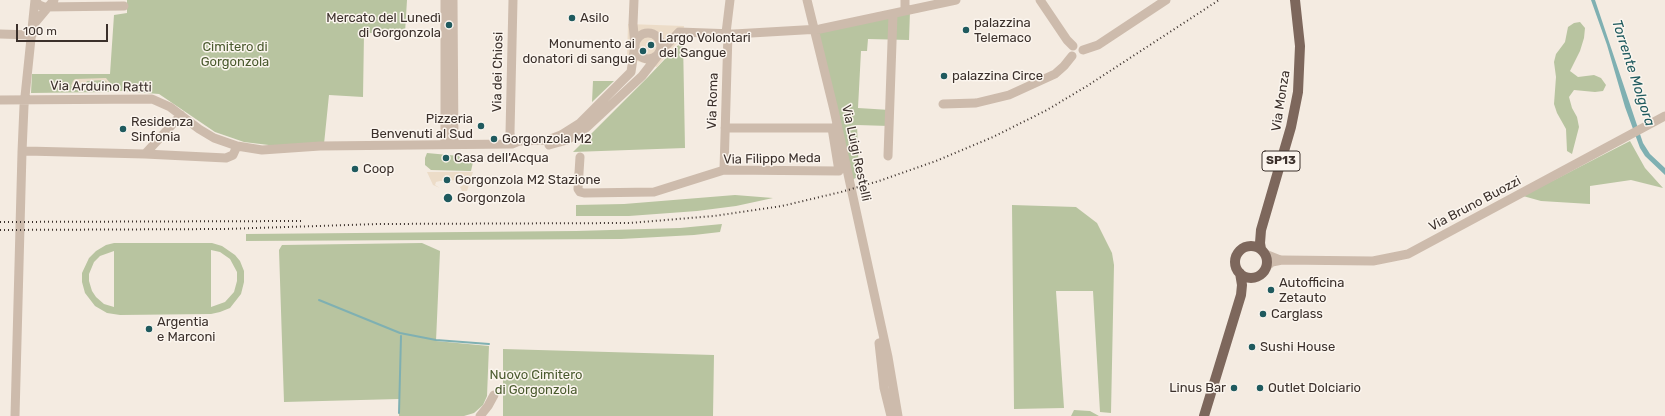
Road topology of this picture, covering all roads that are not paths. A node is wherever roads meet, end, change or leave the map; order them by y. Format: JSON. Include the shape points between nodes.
{"nodes":[{"id":1,"x":35,"y":0,"type":"edge"},
{"id":2,"x":445,"y":0,"type":"edge"},
{"id":3,"x":453,"y":0,"type":"edge"},
{"id":4,"x":513,"y":0,"type":"edge"},
{"id":5,"x":634,"y":0,"type":"edge"},
{"id":6,"x":730,"y":0,"type":"edge"},
{"id":7,"x":807,"y":0,"type":"edge"},
{"id":8,"x":905,"y":0,"type":"edge"},
{"id":9,"x":956,"y":0,"type":"edge"},
{"id":10,"x":1040,"y":0,"type":"edge"},
{"id":11,"x":1166,"y":0,"type":"edge"},
{"id":12,"x":1295,"y":0,"type":"edge"},
{"id":13,"x":51,"y":3,"type":"edge"},
{"id":14,"x":124,"y":6,"type":"dead end"},
{"id":15,"x":905,"y":12,"type":"junction"},
{"id":16,"x":893,"y":14,"type":"junction"},
{"id":17,"x":33,"y":25,"type":"junction"},
{"id":18,"x":813,"y":29,"type":"junction"},
{"id":19,"x":727,"y":33,"type":"junction"},
{"id":20,"x":0,"y":34,"type":"edge"},
{"id":21,"x":32,"y":35,"type":"junction"},
{"id":22,"x":635,"y":45,"type":"junction"},
{"id":23,"x":1073,"y":46,"type":"junction"},
{"id":24,"x":1083,"y":50,"type":"junction"},
{"id":25,"x":659,"y":53,"type":"junction"},
{"id":26,"x":1072,"y":56,"type":"junction"},
{"id":27,"x":0,"y":100,"type":"edge"},
{"id":28,"x":25,"y":100,"type":"junction"},
{"id":29,"x":943,"y":104,"type":"dead end"},
{"id":30,"x":181,"y":115,"type":"junction"},
{"id":31,"x":1665,"y":116,"type":"edge"},
{"id":32,"x":725,"y":128,"type":"junction"},
{"id":33,"x":450,"y":144,"type":"junction"},
{"id":34,"x":512,"y":144,"type":"junction"},
{"id":35,"x":237,"y":146,"type":"junction"},
{"id":36,"x":26,"y":151,"type":"dead end"},
{"id":37,"x":145,"y":154,"type":"junction"},
{"id":38,"x":888,"y":156,"type":"dead end"},
{"id":39,"x":580,"y":157,"type":"dead end"},
{"id":40,"x":724,"y":170,"type":"junction"},
{"id":41,"x":1262,"y":226,"type":"junction"},
{"id":42,"x":1248,"y":246,"type":"junction"},
{"id":43,"x":1263,"y":252,"type":"junction"},
{"id":44,"x":1282,"y":260,"type":"junction"},
{"id":45,"x":1266,"y":267,"type":"junction"},
{"id":46,"x":1240,"y":273,"type":"junction"},
{"id":47,"x":1254,"y":277,"type":"junction"},
{"id":48,"x":1241,"y":295,"type":"junction"},
{"id":49,"x":877,"y":312,"type":"junction"},
{"id":50,"x":494,"y":395,"type":"dead end"},
{"id":51,"x":15,"y":416,"type":"edge"},
{"id":52,"x":480,"y":416,"type":"edge"},
{"id":53,"x":891,"y":416,"type":"edge"},
{"id":54,"x":898,"y":416,"type":"edge"},
{"id":55,"x":1204,"y":416,"type":"edge"}],
"edges":[{"from":1,"to":13,"type":"street","via":[[40,6]]},
{"from":1,"to":17,"type":"street"},
{"from":2,"to":33,"type":"street"},
{"from":3,"to":33,"type":"street"},
{"from":4,"to":34,"type":"street","name":"Via dei Chiosi","via":[[510,133]]},
{"from":5,"to":22,"type":"street"},
{"from":6,"to":19,"type":"street","name":"Via Roma"},
{"from":7,"to":18,"type":"street","name":"Via Luigi Restelli"},
{"from":8,"to":15,"type":"street"},
{"from":9,"to":15,"type":"street"},
{"from":10,"to":23,"type":"street"},
{"from":11,"to":24,"type":"street","via":[[1098,45]]},
{"from":12,"to":41,"type":"main road","name":"Via Monza","number":"SP13","via":[[1300,46],[1298,94]]},
{"from":13,"to":14,"type":"street"},
{"from":13,"to":17,"type":"street"},
{"from":15,"to":16,"type":"street"},
{"from":16,"to":18,"type":"street"},
{"from":16,"to":38,"type":"street"},
{"from":17,"to":21,"type":"street"},
{"from":18,"to":19,"type":"street"},
{"from":18,"to":49,"type":"street","name":"Via Luigi Restelli"},
{"from":19,"to":25,"type":"street","via":[[683,31]]},
{"from":19,"to":32,"type":"street","name":"Via Roma"},
{"from":20,"to":21,"type":"street"},
{"from":21,"to":28,"type":"street"},
{"from":22,"to":25,"type":"street","via":[[638,54],[644,58],[652,58]]},
{"from":22,"to":25,"type":"street","via":[[641,35],[654,34],[661,42]]},
{"from":22,"to":34,"type":"street","via":[[631,71],[627,77],[577,126],[553,139],[518,141]]},
{"from":23,"to":24,"type":"street","via":[[1079,45]]},
{"from":23,"to":26,"type":"street","via":[[1070,51]]},
{"from":24,"to":26,"type":"street","via":[[1080,57]]},
{"from":25,"to":34,"type":"street","via":[[651,66],[576,136],[549,146]]},
{"from":26,"to":29,"type":"street","via":[[1056,74],[1009,95],[976,103]]},
{"from":27,"to":28,"type":"street","name":"Via Arduino Ratti"},
{"from":28,"to":30,"type":"street","name":"Via Arduino Ratti","via":[[148,98],[163,102]]},
{"from":28,"to":51,"type":"street"},
{"from":30,"to":35,"type":"street","name":"Via Arduino Ratti","via":[[209,135]]},
{"from":30,"to":37,"type":"street"},
{"from":31,"to":44,"type":"street","name":"Via Bruno Buozzi","via":[[1408,254],[1373,261]]},
{"from":32,"to":40,"type":"street","name":"Via Roma"},
{"from":32,"to":40,"type":"street","name":"Via Filippo Meda","via":[[832,128],[839,171]]},
{"from":33,"to":34,"type":"street","name":"Via Arduino Ratti"},
{"from":33,"to":35,"type":"street","name":"Via Arduino Ratti","via":[[320,146],[267,150]]},
{"from":35,"to":37,"type":"street","via":[[233,155],[226,158]]},
{"from":36,"to":37,"type":"street"},
{"from":39,"to":40,"type":"street","name":"Via Filippo Meda","via":[[578,189],[584,193],[654,192]]},
{"from":41,"to":42,"type":"main road","name":"Via Monza","number":"SP13"},
{"from":41,"to":43,"type":"main road","name":"Via Monza","number":"SP13","via":[[1260,239]]},
{"from":42,"to":43,"type":"main road","via":[[1256,247]]},
{"from":42,"to":46,"type":"main road","name":"Via Monza","number":"SP13","via":[[1241,250],[1236,258],[1236,266]]},
{"from":43,"to":44,"type":"street","name":"Via Bruno Buozzi"},
{"from":43,"to":45,"type":"main road","name":"Via Monza","number":"SP13","via":[[1267,260]]},
{"from":44,"to":45,"type":"street","name":"Via Bruno Buozzi","via":[[1272,262]]},
{"from":45,"to":47,"type":"main road","name":"Via Monza","number":"SP13","via":[[1262,274]]},
{"from":46,"to":47,"type":"main road"},
{"from":46,"to":48,"type":"main road","name":"Via Monza","number":"SP13"},
{"from":47,"to":48,"type":"main road","name":"Via Monza","number":"SP13"},
{"from":48,"to":55,"type":"main road","name":"Via Monza","number":"SP13"},
{"from":49,"to":53,"type":"street","name":"Via Luigi Restelli","via":[[884,388]]},
{"from":49,"to":54,"type":"street","name":"Via Luigi Restelli"},
{"from":50,"to":52,"type":"street"}]}
